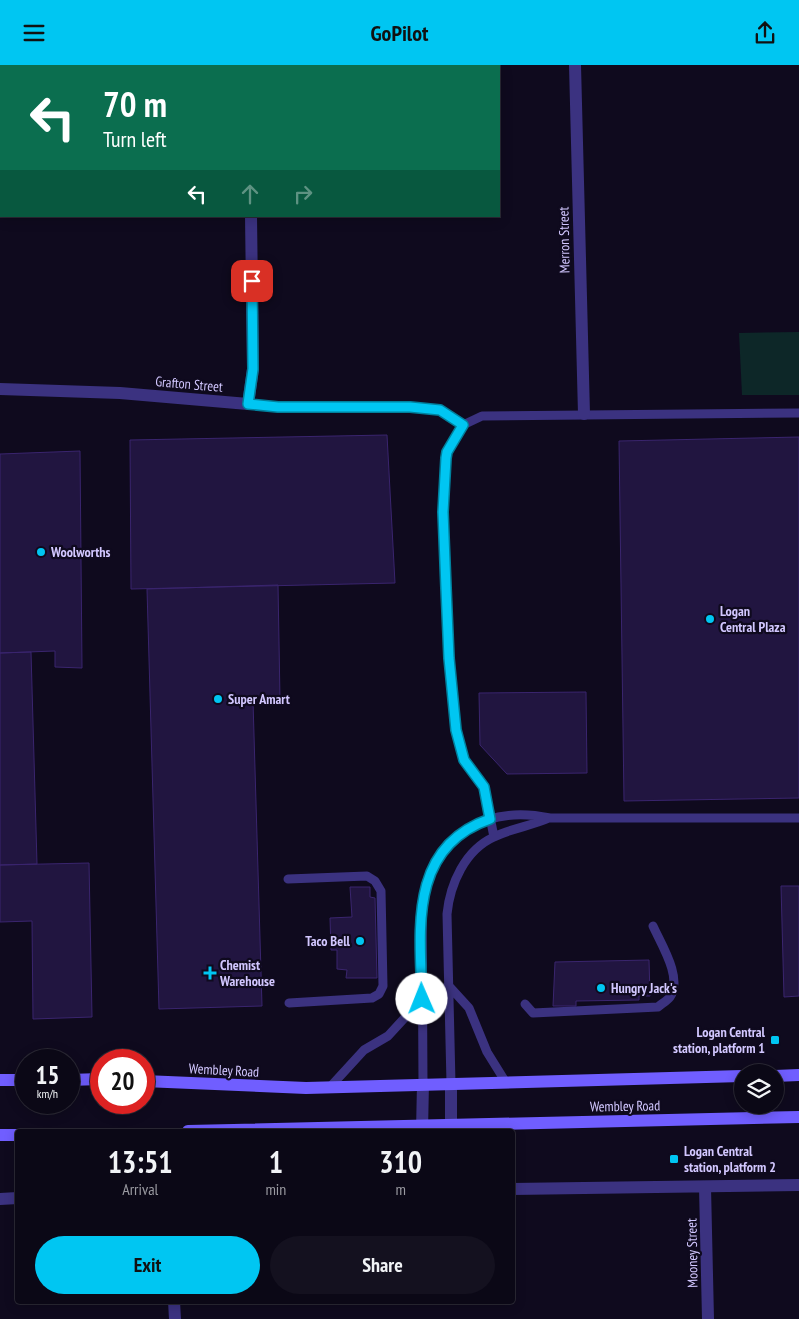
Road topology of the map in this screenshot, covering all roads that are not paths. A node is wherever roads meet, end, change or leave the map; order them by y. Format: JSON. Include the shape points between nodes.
{"nodes":[{"id":1,"x":575,"y":65,"type":"edge"},
{"id":2,"x":251,"y":217,"type":"edge"},
{"id":3,"x":0,"y":389,"type":"edge"},
{"id":4,"x":248,"y":404,"type":"junction"},
{"id":5,"x":799,"y":413,"type":"edge"},
{"id":6,"x":584,"y":414,"type":"junction"},
{"id":7,"x":463,"y":425,"type":"junction"},
{"id":8,"x":550,"y":817,"type":"junction"},
{"id":9,"x":799,"y":818,"type":"edge"},
{"id":10,"x":490,"y":819,"type":"junction"},
{"id":11,"x":494,"y":837,"type":"junction"},
{"id":12,"x":288,"y":879,"type":"dead end"},
{"id":13,"x":653,"y":926,"type":"dead end"},
{"id":14,"x":448,"y":985,"type":"junction"},
{"id":15,"x":422,"y":999,"type":"junction"},
{"id":16,"x":289,"y":1003,"type":"dead end"},
{"id":17,"x":525,"y":1004,"type":"dead end"},
{"id":18,"x":799,"y":1075,"type":"edge"},
{"id":19,"x":734,"y":1076,"type":"edge"},
{"id":20,"x":784,"y":1076,"type":"edge"},
{"id":21,"x":15,"y":1080,"type":"edge"},
{"id":22,"x":0,"y":1081,"type":"edge"},
{"id":23,"x":505,"y":1081,"type":"junction"},
{"id":24,"x":155,"y":1082,"type":"edge"},
{"id":25,"x":423,"y":1083,"type":"junction"},
{"id":26,"x":451,"y":1083,"type":"junction"},
{"id":27,"x":331,"y":1086,"type":"junction"},
{"id":28,"x":799,"y":1117,"type":"edge"},
{"id":29,"x":451,"y":1128,"type":"edge"},
{"id":30,"x":422,"y":1129,"type":"edge"},
{"id":31,"x":0,"y":1135,"type":"edge"},
{"id":32,"x":15,"y":1135,"type":"edge"},
{"id":33,"x":799,"y":1185,"type":"edge"},
{"id":34,"x":706,"y":1187,"type":"junction"},
{"id":35,"x":515,"y":1189,"type":"edge"},
{"id":36,"x":15,"y":1198,"type":"edge"},
{"id":37,"x":0,"y":1199,"type":"edge"},
{"id":38,"x":174,"y":1304,"type":"edge"},
{"id":39,"x":175,"y":1319,"type":"edge"},
{"id":40,"x":708,"y":1319,"type":"edge"}],
"edges":[{"from":1,"to":6,"type":"street","name":"Merron Street"},
{"from":2,"to":4,"type":"street","via":[[253,369]]},
{"from":3,"to":4,"type":"street","name":"Grafton Street","via":[[120,393]]},
{"from":4,"to":7,"type":"lane","via":[[410,407],[440,410]]},
{"from":5,"to":6,"type":"lane"},
{"from":6,"to":7,"type":"lane","via":[[482,417]]},
{"from":7,"to":10,"type":"lane","via":[[446,458],[443,512],[449,658],[459,745],[464,760],[484,787]]},
{"from":8,"to":9,"type":"lane"},
{"from":8,"to":10,"type":"lane","via":[[528,813]]},
{"from":8,"to":11,"type":"lane"},
{"from":10,"to":11,"type":"lane"},
{"from":10,"to":15,"type":"lane","via":[[465,830],[452,841],[427,882],[421,922]]},
{"from":11,"to":14,"type":"lane","via":[[467,858],[448,898]]},
{"from":12,"to":16,"type":"lane","via":[[367,877],[375,881],[381,891],[383,986],[372,998]]},
{"from":13,"to":17,"type":"lane","via":[[675,985],[670,997],[658,1007],[533,1013]]},
{"from":14,"to":23,"type":"lane","via":[[469,1008],[487,1052]]},
{"from":14,"to":26,"type":"lane"},
{"from":15,"to":25,"type":"lane"},
{"from":15,"to":27,"type":"lane","via":[[388,1036],[364,1050]]},
{"from":18,"to":20,"type":"main road"},
{"from":19,"to":23,"type":"main road","name":"Wembley Road"},
{"from":21,"to":22,"type":"main road"},
{"from":23,"to":26,"type":"main road","name":"Wembley Road"},
{"from":24,"to":27,"type":"main road","name":"Wembley Road","via":[[241,1087]]},
{"from":25,"to":26,"type":"main road","name":"Wembley Road"},
{"from":25,"to":27,"type":"main road","name":"Wembley Road"},
{"from":25,"to":30,"type":"street"},
{"from":26,"to":29,"type":"street"},
{"from":28,"to":29,"type":"main road","name":"Wembley Road"},
{"from":29,"to":30,"type":"main road","name":"Wembley Road"},
{"from":31,"to":32,"type":"main road"},
{"from":33,"to":34,"type":"street"},
{"from":34,"to":35,"type":"street"},
{"from":34,"to":40,"type":"street","name":"Mooney Street"},
{"from":36,"to":37,"type":"street"},
{"from":38,"to":39,"type":"street"}]}
